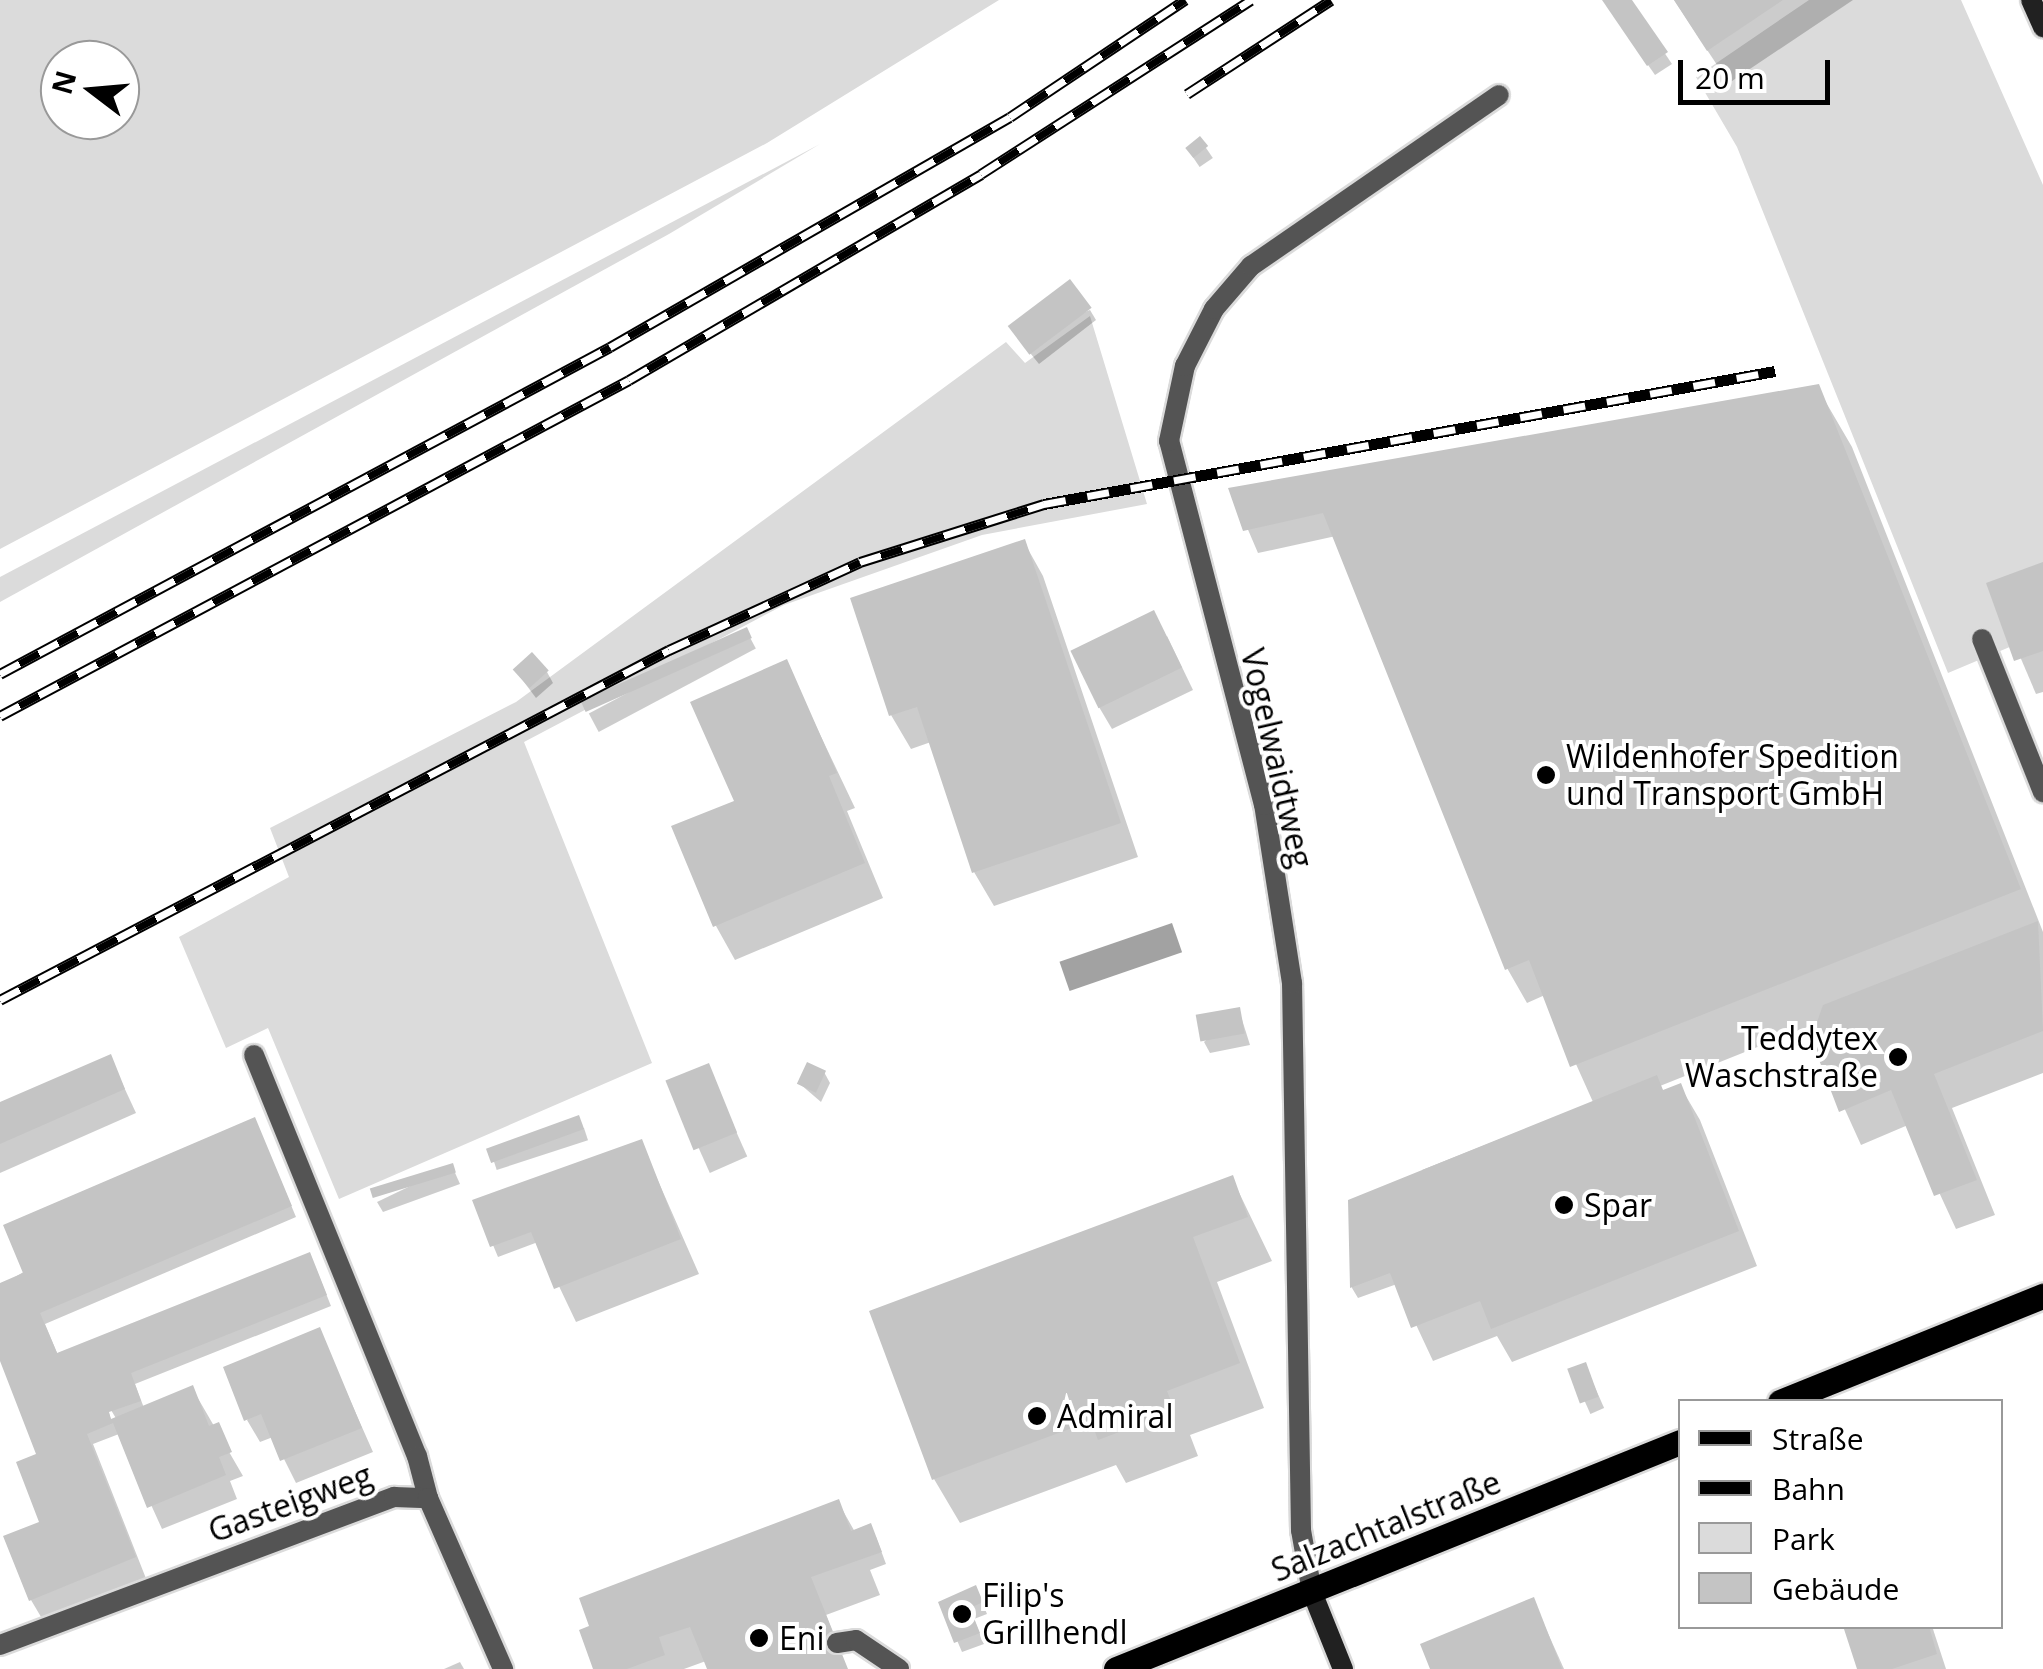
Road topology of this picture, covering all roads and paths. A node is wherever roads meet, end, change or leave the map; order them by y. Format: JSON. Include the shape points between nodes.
{"nodes":[{"id":1,"x":2031,"y":0,"type":"edge"},
{"id":2,"x":2043,"y":27,"type":"edge"},
{"id":3,"x":1499,"y":95,"type":"dead end"},
{"id":4,"x":1982,"y":638,"type":"dead end"},
{"id":5,"x":2043,"y":792,"type":"edge"},
{"id":6,"x":254,"y":1055,"type":"dead end"},
{"id":7,"x":2043,"y":1296,"type":"edge"},
{"id":8,"x":1787,"y":1399,"type":"edge"},
{"id":9,"x":1678,"y":1443,"type":"edge"},
{"id":10,"x":428,"y":1498,"type":"junction"},
{"id":11,"x":1312,"y":1592,"type":"junction"},
{"id":12,"x":837,"y":1643,"type":"dead end"},
{"id":13,"x":0,"y":1645,"type":"edge"},
{"id":14,"x":503,"y":1669,"type":"edge"},
{"id":15,"x":898,"y":1669,"type":"edge"},
{"id":16,"x":1116,"y":1669,"type":"edge"},
{"id":17,"x":1343,"y":1669,"type":"edge"}],
"edges":[{"from":1,"to":2,"type":"street"},
{"from":3,"to":11,"type":"street","name":"Vogelwaidtweg","via":[[1252,266],[1214,310],[1185,366],[1170,441],[1264,805],[1292,983],[1301,1530]]},
{"from":4,"to":5,"type":"street"},
{"from":6,"to":10,"type":"street"},
{"from":7,"to":8,"type":"main road"},
{"from":9,"to":11,"type":"main road","name":"Salzachtalstraße"},
{"from":10,"to":13,"type":"street","name":"Gasteigweg","via":[[394,1497]]},
{"from":10,"to":14,"type":"street"},
{"from":11,"to":16,"type":"main road","name":"Salzachtalstraße"},
{"from":11,"to":17,"type":"street"},
{"from":12,"to":15,"type":"street","via":[[856,1640]]}]}
